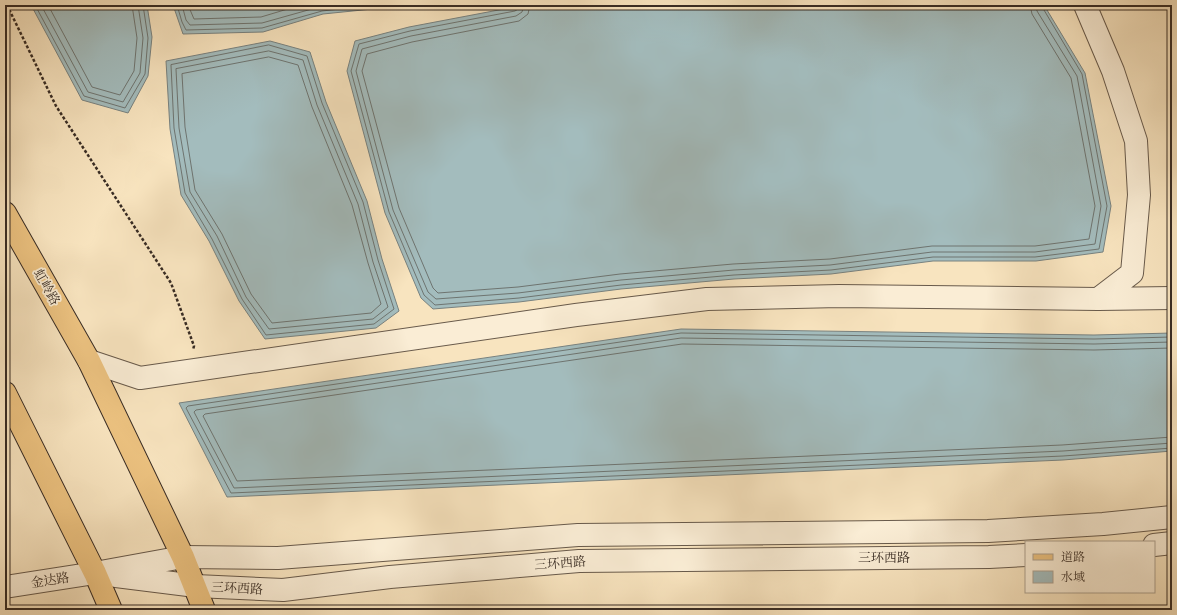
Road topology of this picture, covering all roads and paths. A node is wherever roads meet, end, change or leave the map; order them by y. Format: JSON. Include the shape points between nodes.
{"nodes":[{"id":1,"x":7,"y":5,"type":"edge"},
{"id":2,"x":1085,"y":5,"type":"edge"},
{"id":3,"x":5,"y":213,"type":"edge"},
{"id":4,"x":1172,"y":298,"type":"edge"},
{"id":5,"x":1098,"y":299,"type":"junction"},
{"id":6,"x":89,"y":361,"type":"junction"},
{"id":7,"x":186,"y":372,"type":"junction"},
{"id":8,"x":5,"y":393,"type":"edge"},
{"id":9,"x":1172,"y":517,"type":"edge"},
{"id":10,"x":1172,"y":543,"type":"edge"},
{"id":11,"x":1155,"y":545,"type":"edge"},
{"id":12,"x":1025,"y":554,"type":"edge"},
{"id":13,"x":183,"y":557,"type":"junction"},
{"id":14,"x":95,"y":573,"type":"junction"},
{"id":15,"x":196,"y":586,"type":"junction"},
{"id":16,"x":5,"y":587,"type":"edge"},
{"id":17,"x":111,"y":610,"type":"edge"},
{"id":18,"x":204,"y":610,"type":"edge"}],
"edges":[{"from":1,"to":7,"type":"path","via":[[56,106],[171,283],[194,346]]},
{"from":2,"to":5,"type":"street","via":[[1113,71],[1136,141],[1139,195],[1132,273]]},
{"from":3,"to":6,"type":"main road","name":"虹岭路"},
{"from":4,"to":5,"type":"street"},
{"from":5,"to":7,"type":"street","via":[[840,296],[707,299],[576,315]]},
{"from":6,"to":7,"type":"street","via":[[140,378]]},
{"from":6,"to":13,"type":"main road","name":"虹岭路"},
{"from":8,"to":14,"type":"main road"},
{"from":9,"to":13,"type":"street","via":[[988,531],[578,535],[278,558]]},
{"from":10,"to":11,"type":"street"},
{"from":12,"to":15,"type":"street","name":"三环西路","via":[[989,557],[579,561],[390,577],[283,590]]},
{"from":13,"to":14,"type":"street"},
{"from":13,"to":15,"type":"main road","name":"虹岭路"},
{"from":14,"to":15,"type":"street","name":"三环西路"},
{"from":14,"to":16,"type":"street","name":"金达路"},
{"from":14,"to":17,"type":"main road"},
{"from":15,"to":18,"type":"main road","name":"虹岭路"}]}
